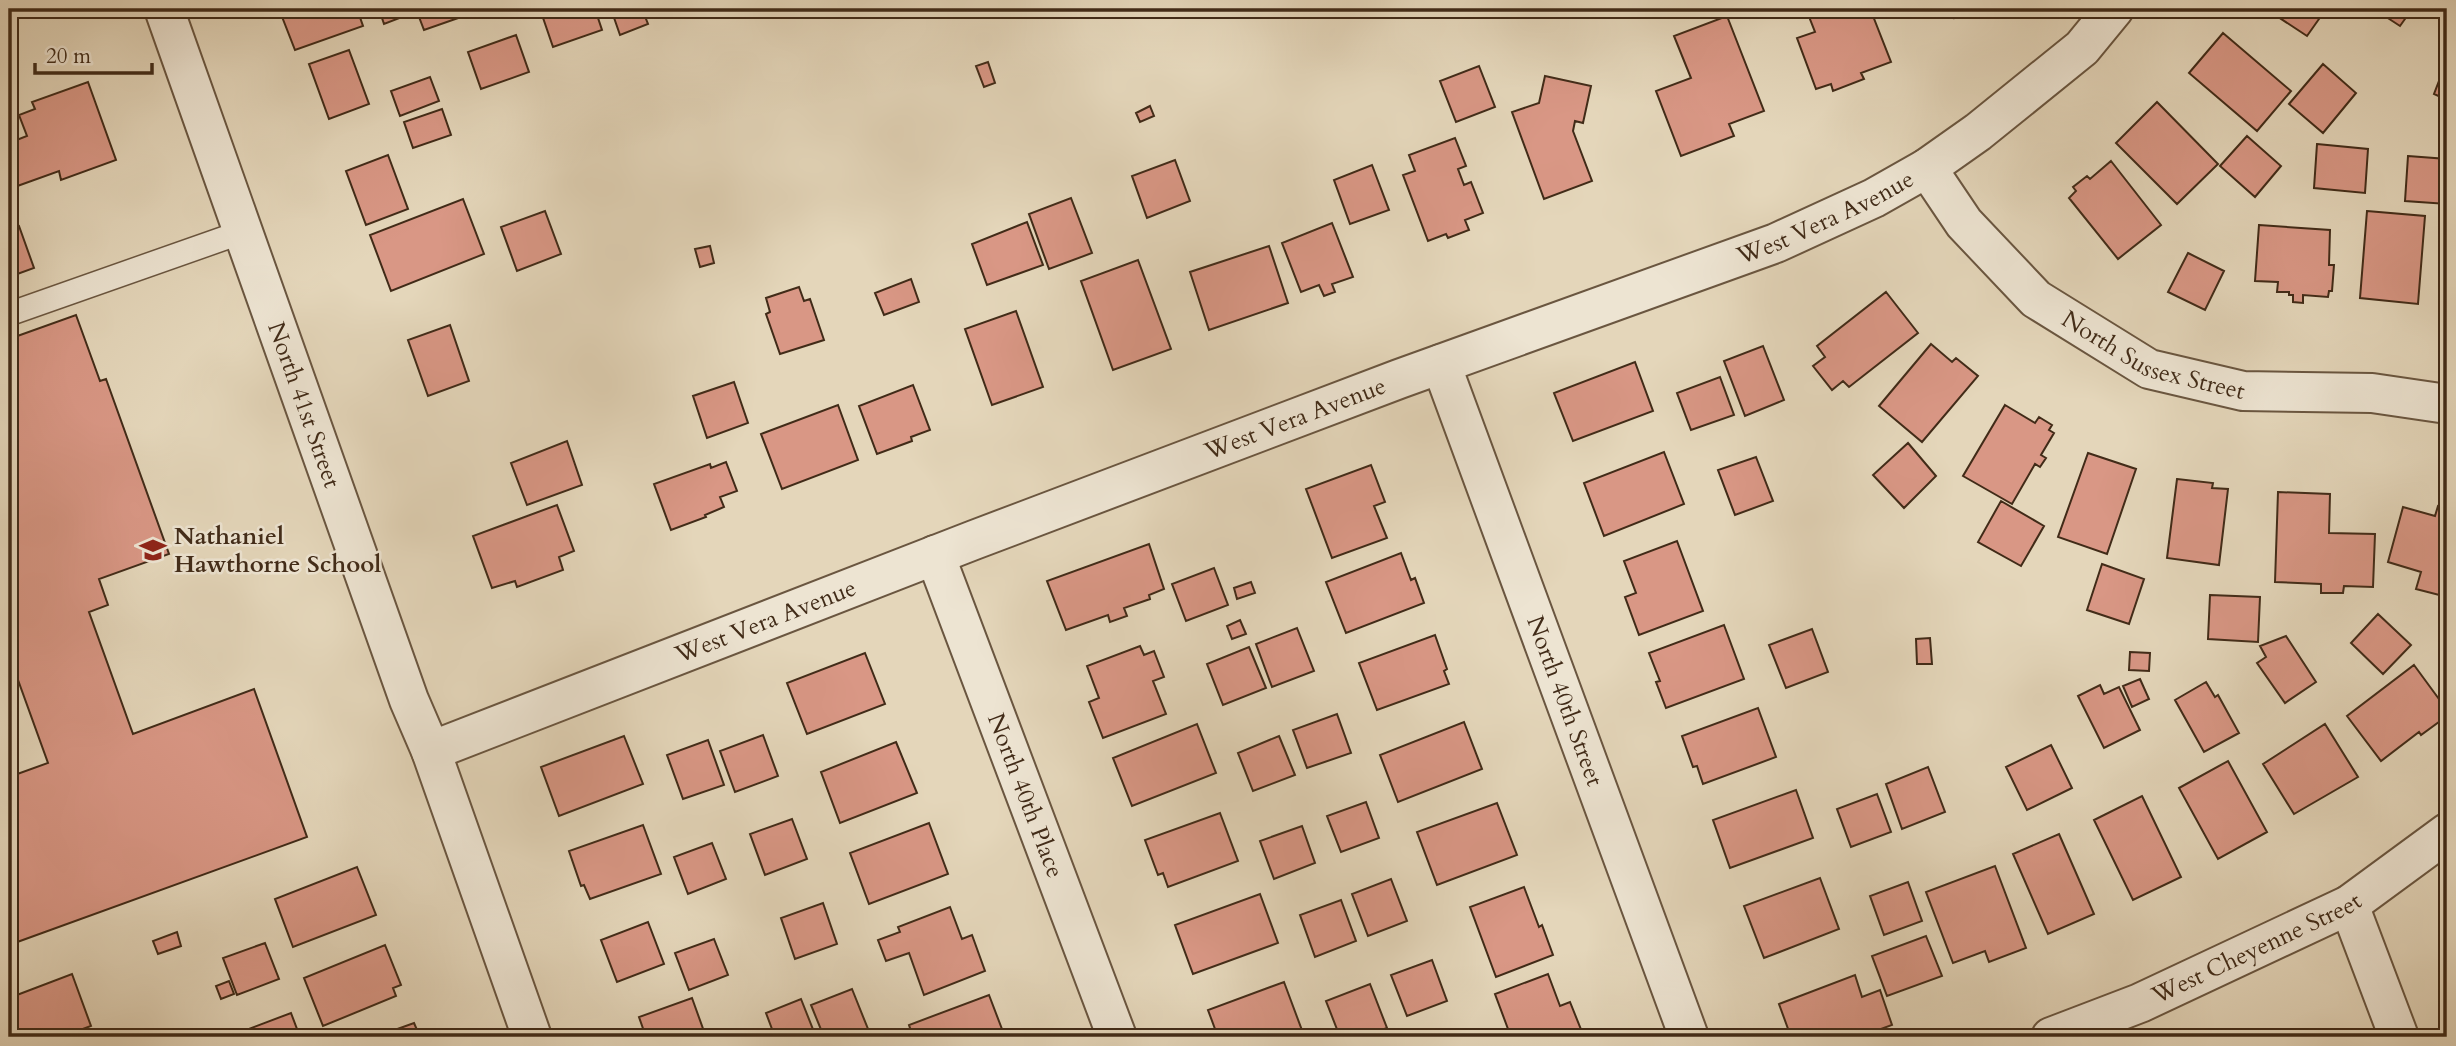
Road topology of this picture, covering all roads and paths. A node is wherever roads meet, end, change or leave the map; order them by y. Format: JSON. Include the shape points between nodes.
{"nodes":[{"id":1,"x":164,"y":9,"type":"edge"},
{"id":2,"x":2114,"y":9,"type":"edge"},
{"id":3,"x":1927,"y":168,"type":"junction"},
{"id":4,"x":242,"y":232,"type":"junction"},
{"id":5,"x":9,"y":314,"type":"edge"},
{"id":6,"x":1441,"y":364,"type":"junction"},
{"id":7,"x":2447,"y":404,"type":"edge"},
{"id":8,"x":934,"y":555,"type":"junction"},
{"id":9,"x":430,"y":751,"type":"junction"},
{"id":10,"x":2447,"y":833,"type":"edge"},
{"id":11,"x":2348,"y":905,"type":"junction"},
{"id":12,"x":532,"y":1037,"type":"edge"},
{"id":13,"x":1117,"y":1037,"type":"edge"},
{"id":14,"x":1689,"y":1037,"type":"edge"},
{"id":15,"x":2051,"y":1037,"type":"edge"},
{"id":16,"x":2399,"y":1037,"type":"edge"}],
"edges":[{"from":1,"to":4,"type":"street","name":"North 41st Street"},
{"from":2,"to":3,"type":"street","name":"West Vera Avenue","via":[[2082,48]]},
{"from":3,"to":6,"type":"street","name":"West Vera Avenue","via":[[1776,243]]},
{"from":3,"to":7,"type":"street","name":"North Sussex Street","via":[[1964,223],[2036,299],[2149,369],[2243,391],[2372,393]]},
{"from":4,"to":5,"type":"lane"},
{"from":4,"to":9,"type":"street","name":"North 41st Street"},
{"from":6,"to":8,"type":"street","name":"West Vera Avenue"},
{"from":6,"to":14,"type":"street","name":"North 40th Street"},
{"from":8,"to":9,"type":"street","name":"West Vera Avenue"},
{"from":8,"to":13,"type":"street","name":"North 40th Place"},
{"from":9,"to":12,"type":"street","name":"North 41st Street"},
{"from":10,"to":11,"type":"street","name":"West Cheyenne Street"},
{"from":11,"to":15,"type":"street","name":"West Cheyenne Street","via":[[2140,1003]]},
{"from":11,"to":16,"type":"street"}]}
